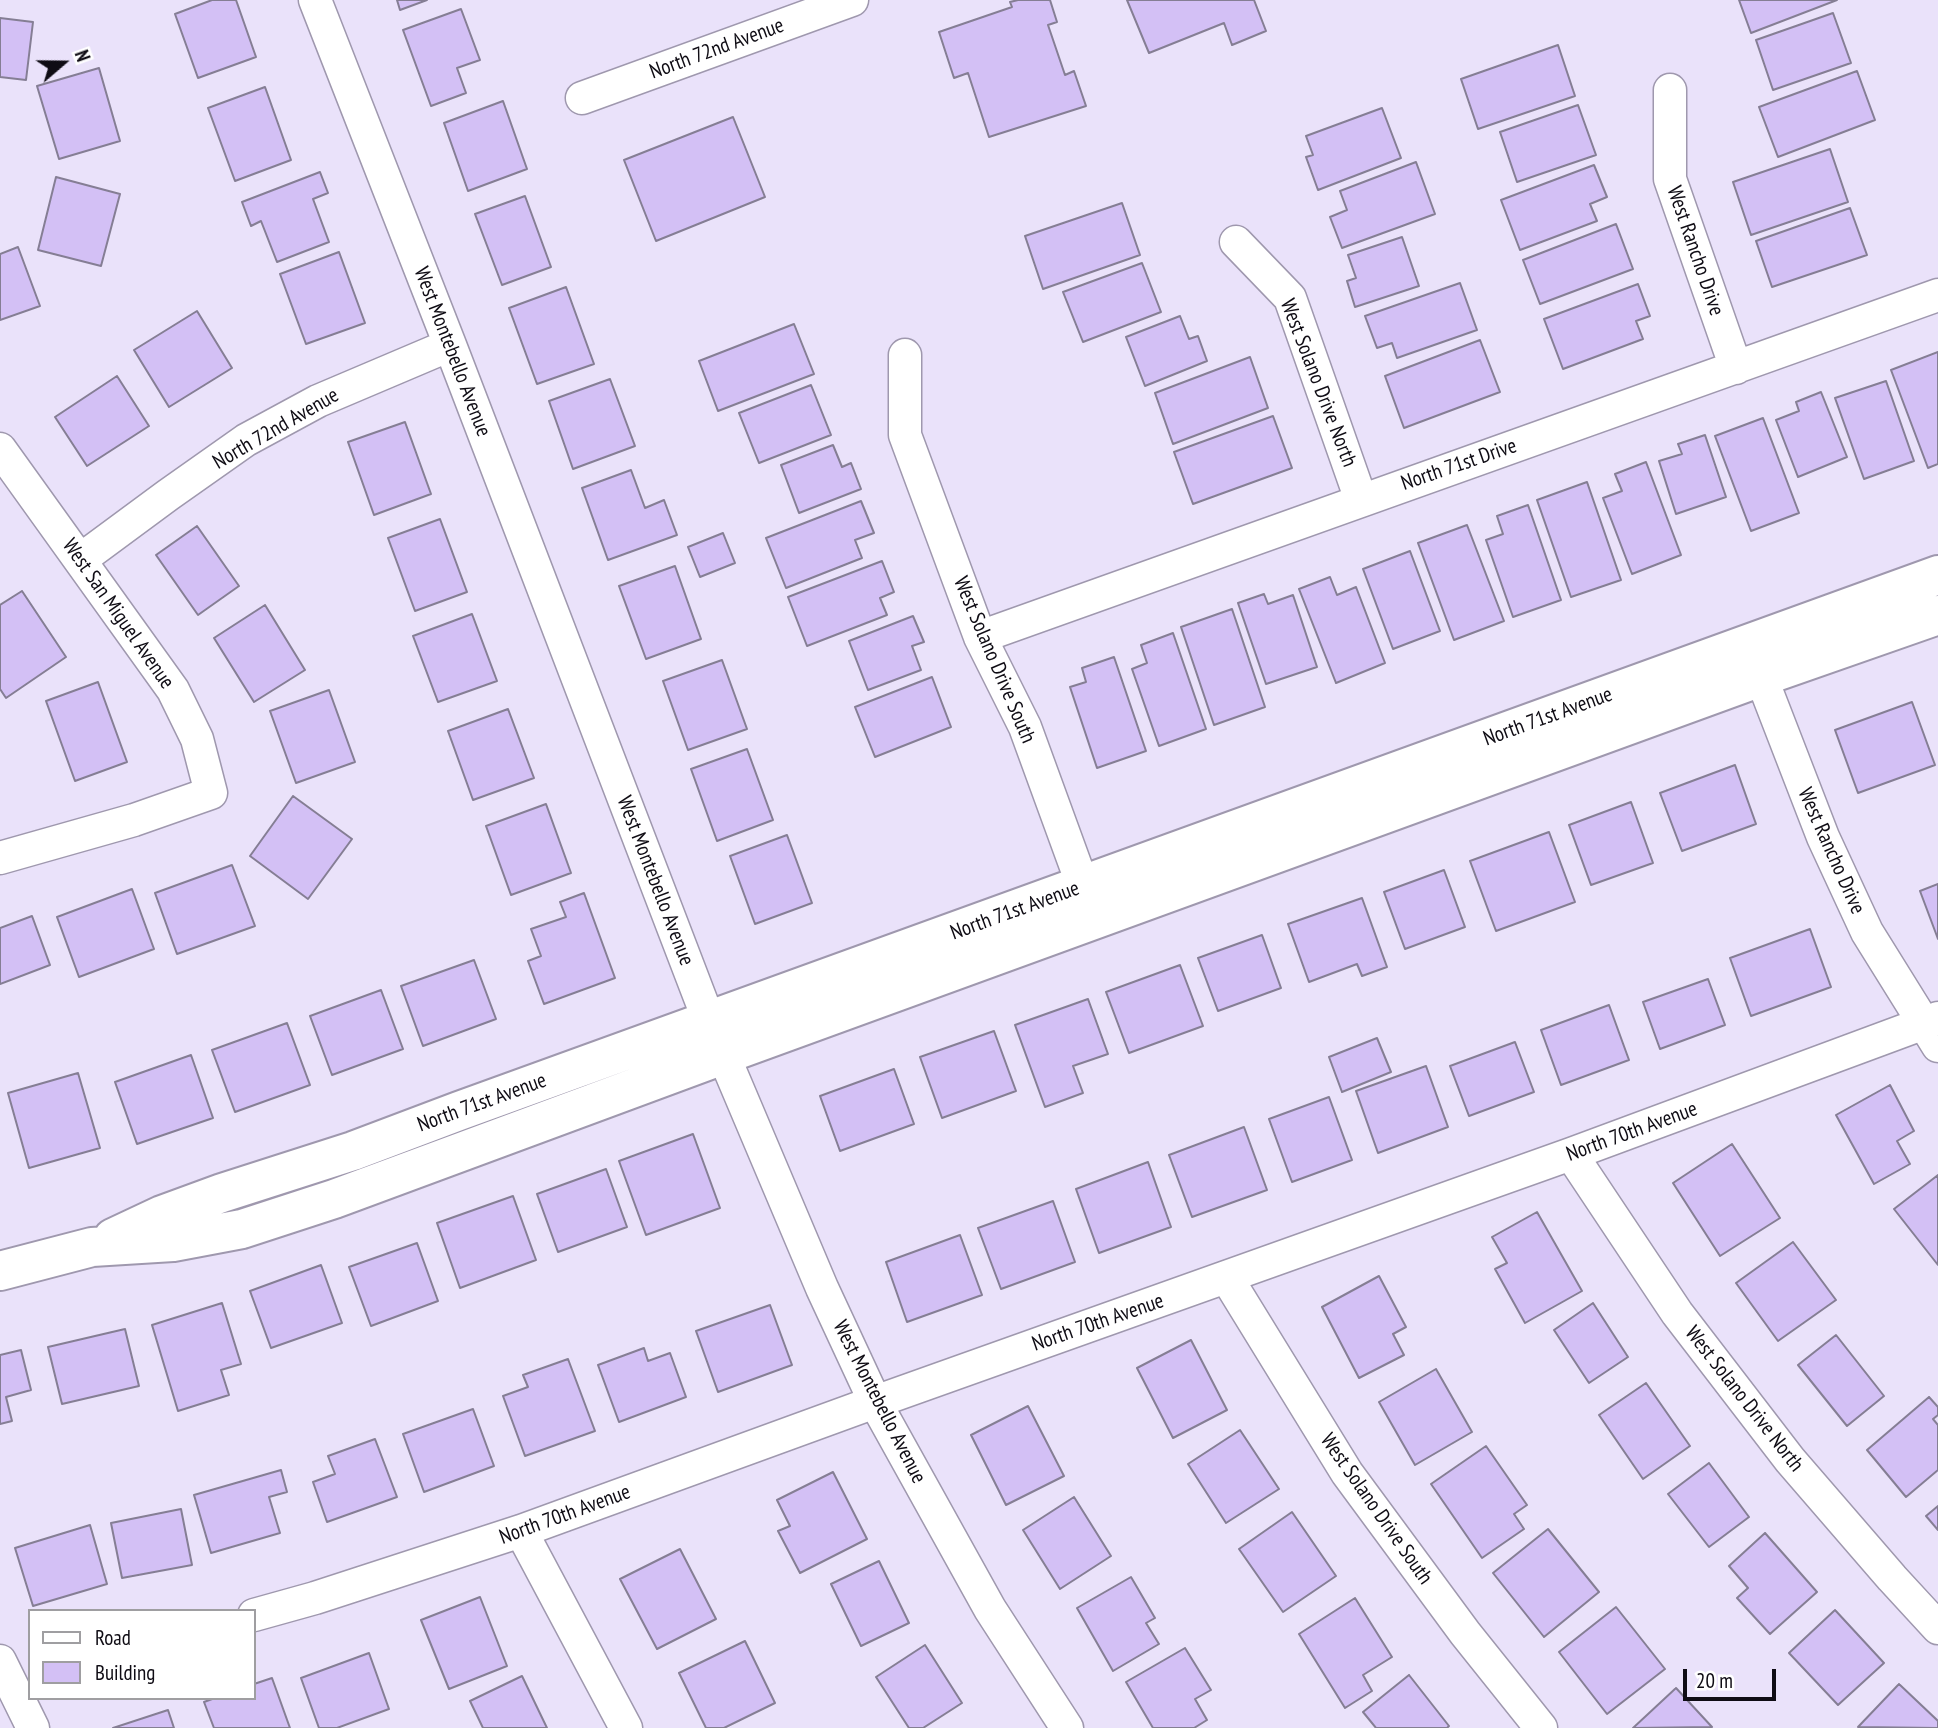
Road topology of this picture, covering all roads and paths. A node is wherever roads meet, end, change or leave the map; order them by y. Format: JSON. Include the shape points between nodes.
{"nodes":[{"id":1,"x":315,"y":0,"type":"edge"},
{"id":2,"x":852,"y":0,"type":"edge"},
{"id":3,"x":1670,"y":90,"type":"dead end"},
{"id":4,"x":582,"y":98,"type":"dead end"},
{"id":5,"x":1236,"y":242,"type":"dead end"},
{"id":6,"x":1938,"y":295,"type":"edge"},
{"id":7,"x":450,"y":345,"type":"junction"},
{"id":8,"x":905,"y":355,"type":"dead end"},
{"id":9,"x":1736,"y":368,"type":"junction"},
{"id":10,"x":0,"y":449,"type":"edge"},
{"id":11,"x":1361,"y":500,"type":"junction"},
{"id":12,"x":80,"y":560,"type":"junction"},
{"id":13,"x":1938,"y":575,"type":"edge"},
{"id":14,"x":1938,"y":614,"type":"edge"},
{"id":15,"x":980,"y":637,"type":"junction"},
{"id":16,"x":1755,"y":661,"type":"junction"},
{"id":17,"x":0,"y":858,"type":"edge"},
{"id":18,"x":1089,"y":903,"type":"junction"},
{"id":19,"x":709,"y":1021,"type":"junction"},
{"id":20,"x":1933,"y":1029,"type":"edge"},
{"id":21,"x":723,"y":1055,"type":"junction"},
{"id":22,"x":1571,"y":1154,"type":"junction"},
{"id":23,"x":92,"y":1247,"type":"junction"},
{"id":24,"x":0,"y":1270,"type":"edge"},
{"id":25,"x":1227,"y":1278,"type":"junction"},
{"id":26,"x":874,"y":1402,"type":"junction"},
{"id":27,"x":521,"y":1531,"type":"junction"},
{"id":28,"x":256,"y":1614,"type":"edge"},
{"id":29,"x":1938,"y":1628,"type":"edge"},
{"id":30,"x":13,"y":1673,"type":"edge"},
{"id":31,"x":33,"y":1728,"type":"edge"},
{"id":32,"x":626,"y":1728,"type":"edge"},
{"id":33,"x":1067,"y":1728,"type":"edge"},
{"id":34,"x":1541,"y":1728,"type":"edge"}],
"edges":[{"from":1,"to":7,"type":"street","name":"West Montebello Avenue"},
{"from":2,"to":4,"type":"street","name":"North 72nd Avenue"},
{"from":3,"to":9,"type":"street","name":"West Rancho Drive","via":[[1670,179]]},
{"from":5,"to":11,"type":"street","name":"West Solano Drive North","via":[[1290,298]]},
{"from":6,"to":9,"type":"street","name":"North 71st Drive"},
{"from":7,"to":12,"type":"street","name":"North 72nd Avenue","via":[[318,401],[246,440]]},
{"from":7,"to":19,"type":"street","name":"West Montebello Avenue"},
{"from":8,"to":15,"type":"street","name":"West Solano Drive South","via":[[905,435]]},
{"from":9,"to":11,"type":"street","name":"North 71st Drive"},
{"from":10,"to":12,"type":"street","name":"West San Miguel Avenue"},
{"from":11,"to":15,"type":"street","name":"North 71st Drive"},
{"from":12,"to":17,"type":"street","name":"West San Miguel Avenue","via":[[173,690],[197,739],[211,793]]},
{"from":13,"to":16,"type":"street","name":"North 71st Avenue"},
{"from":14,"to":16,"type":"street","name":"North 71st Avenue"},
{"from":15,"to":18,"type":"street","name":"West Solano Drive South","via":[[1025,727]]},
{"from":16,"to":18,"type":"street","name":"North 71st Avenue"},
{"from":16,"to":20,"type":"street","name":"West Rancho Drive","via":[[1822,837],[1861,920]]},
{"from":18,"to":19,"type":"street","name":"North 71st Avenue"},
{"from":18,"to":21,"type":"street","name":"North 71st Avenue"},
{"from":19,"to":21,"type":"street","name":"West Montebello Avenue"},
{"from":19,"to":23,"type":"street","name":"North 71st Avenue","via":[[353,1151],[222,1193]]},
{"from":20,"to":22,"type":"street","name":"North 70th Avenue"},
{"from":21,"to":23,"type":"street","name":"North 71st Avenue","via":[[242,1229],[173,1242]]},
{"from":21,"to":26,"type":"street","name":"West Montebello Avenue"},
{"from":22,"to":25,"type":"street","name":"North 70th Avenue"},
{"from":22,"to":29,"type":"street","name":"West Solano Drive North","via":[[1677,1313],[1774,1439]]},
{"from":23,"to":24,"type":"street","name":"North 71st Avenue"},
{"from":25,"to":26,"type":"street","name":"North 70th Avenue"},
{"from":25,"to":34,"type":"street","name":"West Solano Drive South","via":[[1347,1473]]},
{"from":26,"to":27,"type":"street","name":"North 70th Avenue"},
{"from":26,"to":33,"type":"street","name":"West Montebello Avenue","via":[[990,1609]]},
{"from":27,"to":28,"type":"street","name":"North 70th Avenue"},
{"from":27,"to":32,"type":"street"},
{"from":30,"to":31,"type":"street"}]}
